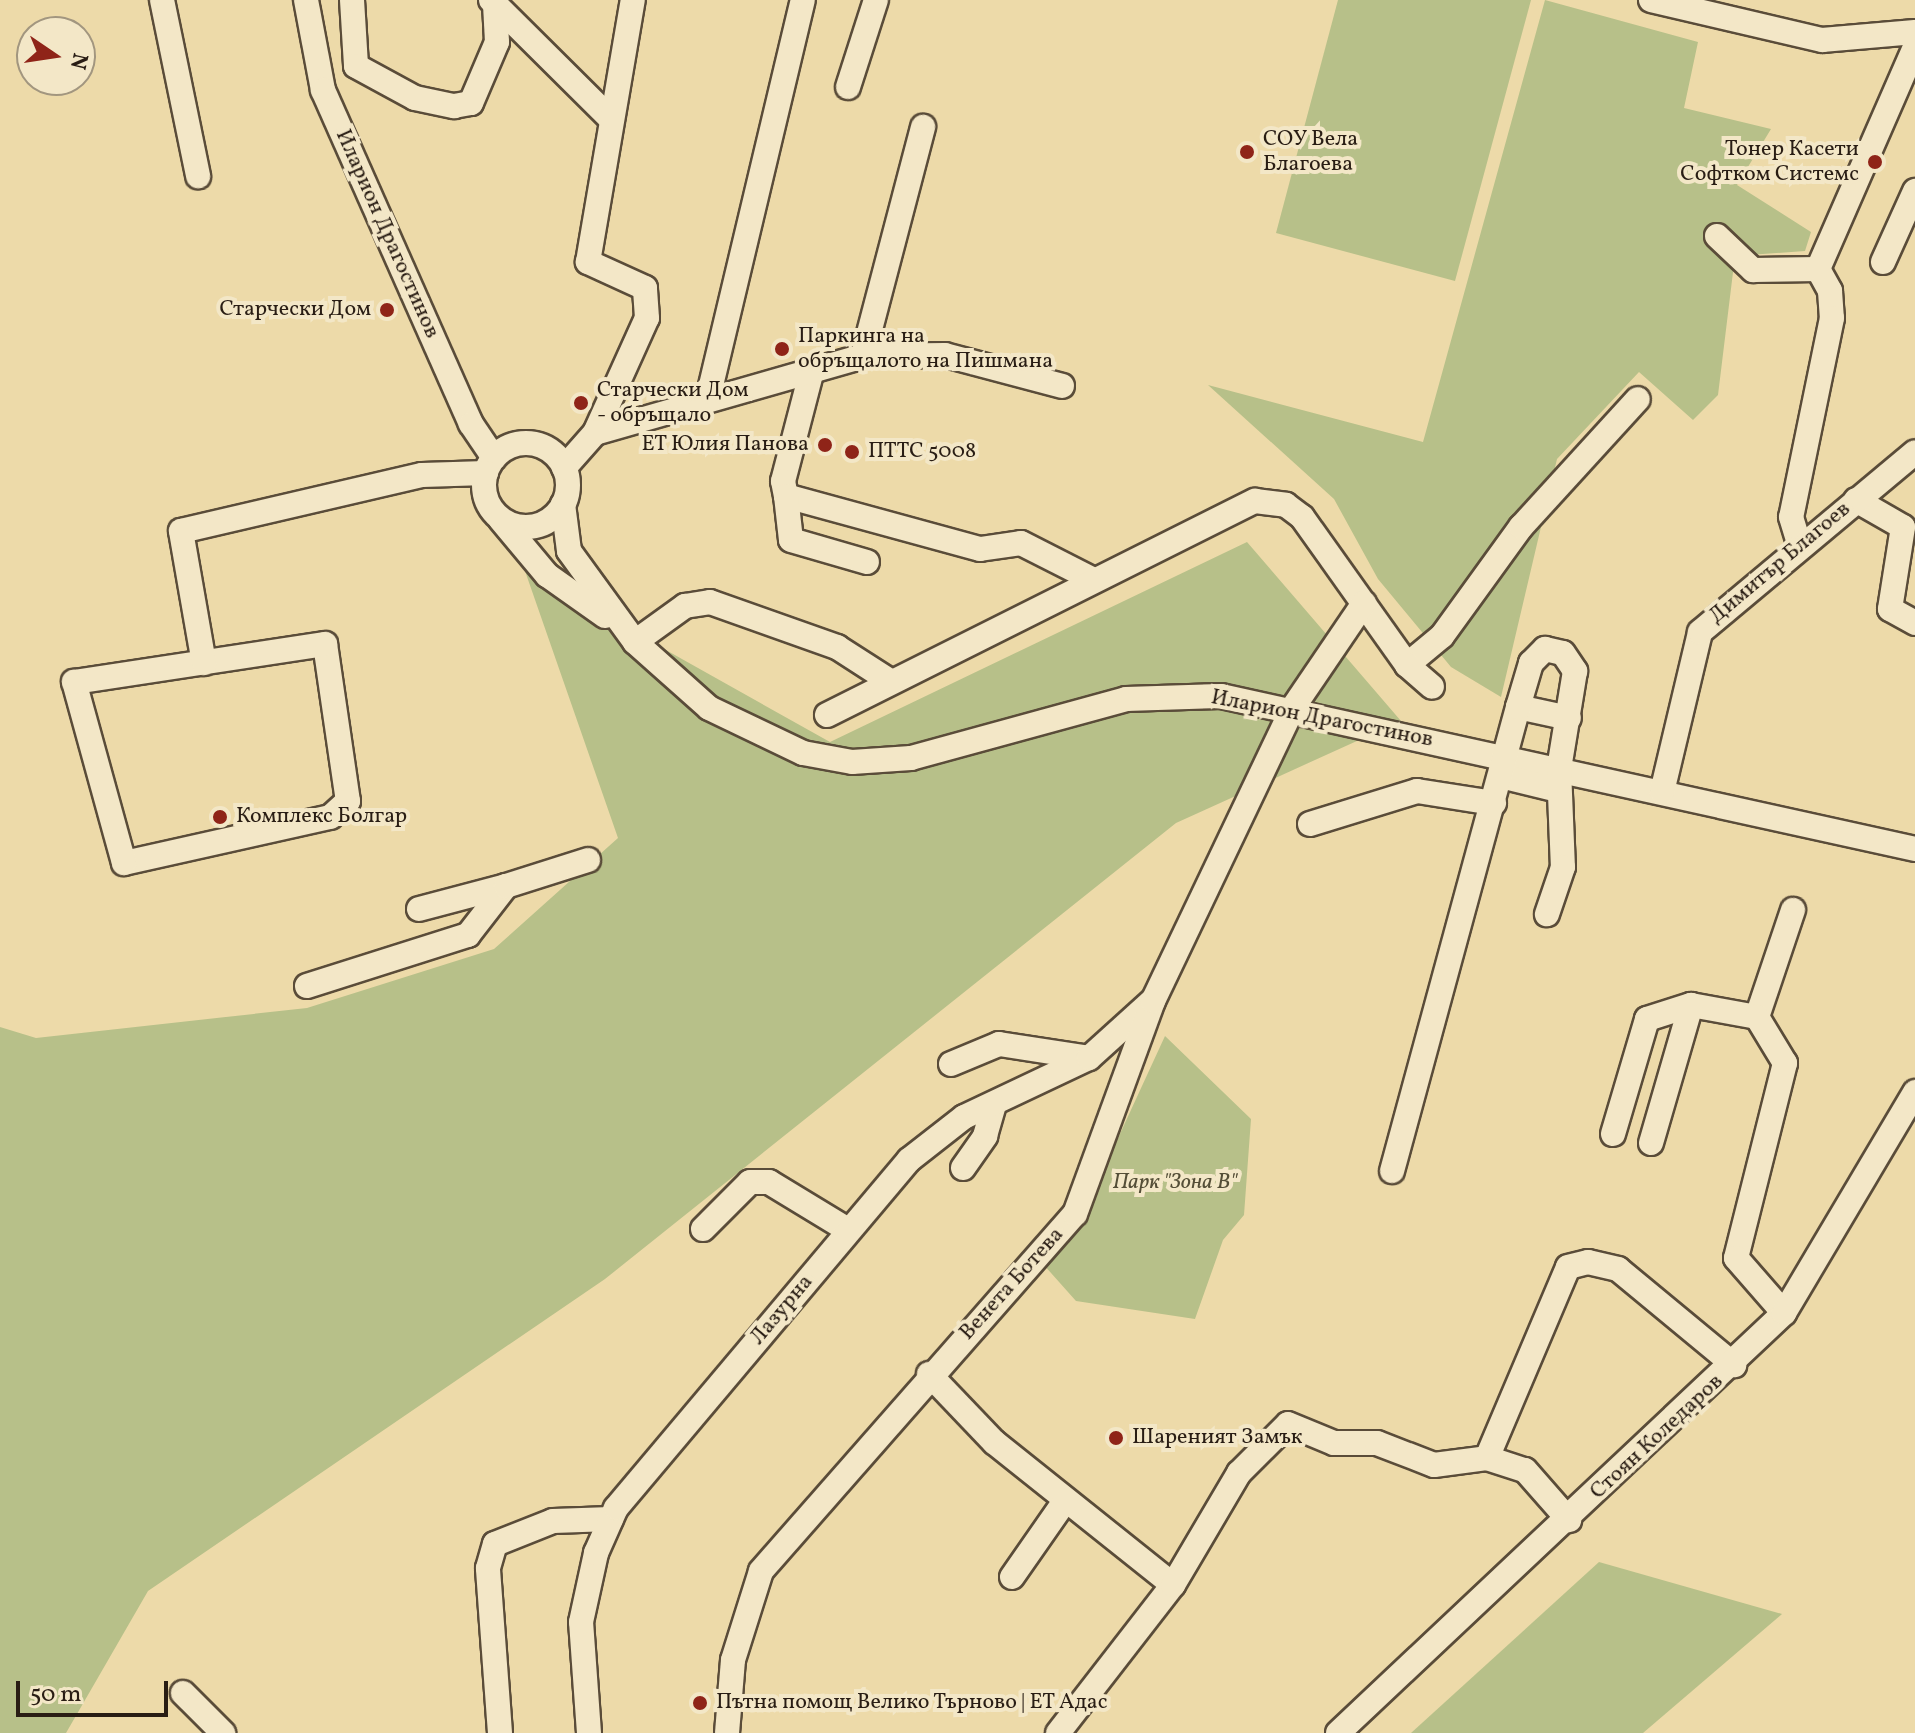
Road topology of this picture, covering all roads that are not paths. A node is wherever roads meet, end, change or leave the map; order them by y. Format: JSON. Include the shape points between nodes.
{"nodes":[{"id":1,"x":162,"y":0,"type":"edge"},
{"id":2,"x":306,"y":0,"type":"edge"},
{"id":3,"x":352,"y":0,"type":"edge"},
{"id":4,"x":633,"y":0,"type":"edge"},
{"id":5,"x":803,"y":0,"type":"edge"},
{"id":6,"x":876,"y":0,"type":"edge"},
{"id":7,"x":1651,"y":0,"type":"edge"},
{"id":8,"x":493,"y":2,"type":"edge"},
{"id":9,"x":1915,"y":32,"type":"edge"},
{"id":10,"x":1915,"y":47,"type":"edge"},
{"id":11,"x":848,"y":87,"type":"dead end"},
{"id":12,"x":612,"y":120,"type":"junction"},
{"id":13,"x":923,"y":127,"type":"dead end"},
{"id":14,"x":198,"y":176,"type":"dead end"},
{"id":15,"x":1915,"y":191,"type":"edge"},
{"id":16,"x":1717,"y":236,"type":"dead end"},
{"id":17,"x":1883,"y":262,"type":"dead end"},
{"id":18,"x":1818,"y":269,"type":"junction"},
{"id":19,"x":863,"y":356,"type":"junction"},
{"id":20,"x":812,"y":370,"type":"junction"},
{"id":21,"x":1062,"y":386,"type":"dead end"},
{"id":22,"x":708,"y":398,"type":"junction"},
{"id":23,"x":1638,"y":399,"type":"dead end"},
{"id":24,"x":595,"y":433,"type":"junction"},
{"id":25,"x":1915,"y":452,"type":"edge"},
{"id":26,"x":490,"y":465,"type":"junction"},
{"id":27,"x":564,"y":468,"type":"junction"},
{"id":28,"x":786,"y":496,"type":"junction"},
{"id":29,"x":1856,"y":500,"type":"junction"},
{"id":30,"x":563,"y":504,"type":"junction"},
{"id":31,"x":497,"y":516,"type":"junction"},
{"id":32,"x":1800,"y":547,"type":"junction"},
{"id":33,"x":867,"y":562,"type":"dead end"},
{"id":34,"x":1090,"y":578,"type":"junction"},
{"id":35,"x":1364,"y":603,"type":"junction"},
{"id":36,"x":1915,"y":623,"type":"edge"},
{"id":37,"x":629,"y":636,"type":"junction"},
{"id":38,"x":204,"y":663,"type":"junction"},
{"id":39,"x":1407,"y":665,"type":"junction"},
{"id":40,"x":890,"y":681,"type":"junction"},
{"id":41,"x":1432,"y":687,"type":"dead end"},
{"id":42,"x":1518,"y":707,"type":"junction"},
{"id":43,"x":1292,"y":709,"type":"junction"},
{"id":44,"x":827,"y":715,"type":"dead end"},
{"id":45,"x":1569,"y":718,"type":"junction"},
{"id":46,"x":1504,"y":767,"type":"junction"},
{"id":47,"x":1558,"y":779,"type":"junction"},
{"id":48,"x":1662,"y":792,"type":"junction"},
{"id":49,"x":1494,"y":803,"type":"junction"},
{"id":50,"x":1310,"y":824,"type":"dead end"},
{"id":51,"x":1915,"y":849,"type":"edge"},
{"id":52,"x":588,"y":860,"type":"dead end"},
{"id":53,"x":506,"y":886,"type":"junction"},
{"id":54,"x":419,"y":909,"type":"dead end"},
{"id":55,"x":1793,"y":910,"type":"dead end"},
{"id":56,"x":1547,"y":914,"type":"dead end"},
{"id":57,"x":307,"y":986,"type":"dead end"},
{"id":58,"x":1153,"y":1001,"type":"junction"},
{"id":59,"x":1691,"y":1005,"type":"junction"},
{"id":60,"x":1757,"y":1017,"type":"junction"},
{"id":61,"x":1089,"y":1058,"type":"junction"},
{"id":62,"x":951,"y":1064,"type":"dead end"},
{"id":63,"x":1915,"y":1092,"type":"edge"},
{"id":64,"x":994,"y":1105,"type":"junction"},
{"id":65,"x":1613,"y":1134,"type":"dead end"},
{"id":66,"x":1651,"y":1143,"type":"dead end"},
{"id":67,"x":963,"y":1168,"type":"dead end"},
{"id":68,"x":1392,"y":1171,"type":"dead end"},
{"id":69,"x":703,"y":1229,"type":"dead end"},
{"id":70,"x":848,"y":1230,"type":"junction"},
{"id":71,"x":1784,"y":1313,"type":"junction"},
{"id":72,"x":1734,"y":1365,"type":"junction"},
{"id":73,"x":929,"y":1374,"type":"junction"},
{"id":74,"x":1487,"y":1458,"type":"junction"},
{"id":75,"x":1065,"y":1501,"type":"junction"},
{"id":76,"x":611,"y":1519,"type":"junction"},
{"id":77,"x":1569,"y":1520,"type":"junction"},
{"id":78,"x":1012,"y":1577,"type":"dead end"},
{"id":79,"x":1173,"y":1585,"type":"junction"},
{"id":80,"x":183,"y":1693,"type":"dead end"},
{"id":81,"x":223,"y":1733,"type":"edge"},
{"id":82,"x":500,"y":1733,"type":"edge"},
{"id":83,"x":589,"y":1733,"type":"edge"},
{"id":84,"x":727,"y":1733,"type":"edge"},
{"id":85,"x":1058,"y":1733,"type":"edge"},
{"id":86,"x":1338,"y":1733,"type":"edge"}],
"edges":[{"from":1,"to":14,"type":"street"},
{"from":2,"to":26,"type":"street","name":"Иларион Драгостинов","via":[[323,90]]},
{"from":3,"to":8,"type":"street","via":[[356,66],[415,98],[454,106],[471,103],[497,42]]},
{"from":4,"to":12,"type":"street"},
{"from":5,"to":22,"type":"street"},
{"from":6,"to":11,"type":"street"},
{"from":7,"to":9,"type":"street","via":[[1822,40]]},
{"from":8,"to":12,"type":"street"},
{"from":10,"to":18,"type":"street"},
{"from":12,"to":24,"type":"street","via":[[588,262],[645,288],[647,318]]},
{"from":13,"to":19,"type":"street"},
{"from":15,"to":17,"type":"street"},
{"from":16,"to":18,"type":"street","via":[[1753,270]]},
{"from":18,"to":32,"type":"street","via":[[1833,304],[1791,517]]},
{"from":19,"to":20,"type":"street"},
{"from":19,"to":21,"type":"street","via":[[945,355]]},
{"from":20,"to":22,"type":"street"},
{"from":20,"to":28,"type":"street","via":[[783,481]]},
{"from":22,"to":24,"type":"street"},
{"from":23,"to":39,"type":"street","via":[[1521,527],[1442,636]]},
{"from":24,"to":27,"type":"street"},
{"from":25,"to":29,"type":"street","name":"Димитър Благоев"},
{"from":26,"to":27,"type":"street","via":[[531,444]]},
{"from":26,"to":31,"type":"street","via":[[485,496]]},
{"from":26,"to":38,"type":"street","via":[[422,475],[181,531]]},
{"from":27,"to":30,"type":"street"},
{"from":28,"to":33,"type":"street","via":[[791,540]]},
{"from":28,"to":34,"type":"street","via":[[980,549],[1021,543]]},
{"from":29,"to":32,"type":"street","name":"Димитър Благоев"},
{"from":29,"to":36,"type":"street","via":[[1903,527],[1890,609]]},
{"from":30,"to":31,"type":"street","via":[[533,526]]},
{"from":30,"to":37,"type":"street","name":"Иларион Драгостинов","via":[[569,551]]},
{"from":31,"to":37,"type":"street","name":"Иларион Драгостинов","via":[[547,575]]},
{"from":32,"to":48,"type":"street","name":"Димитър Благоев","via":[[1700,632]]},
{"from":34,"to":35,"type":"street","via":[[1235,506],[1269,502],[1302,517]]},
{"from":34,"to":40,"type":"street"},
{"from":35,"to":39,"type":"street"},
{"from":35,"to":43,"type":"street","name":"Венета Ботева"},
{"from":37,"to":40,"type":"street","via":[[685,606],[710,602],[837,647]]},
{"from":37,"to":43,"type":"street","name":"Иларион Драгостинов","via":[[693,697],[746,730],[852,762],[911,758],[1145,697],[1221,696]]},
{"from":38,"to":38,"type":"street","via":[[74,682],[124,863],[330,817],[348,801],[325,644]]},
{"from":39,"to":41,"type":"street"},
{"from":40,"to":44,"type":"street"},
{"from":42,"to":45,"type":"street"},
{"from":42,"to":45,"type":"street","via":[[1537,652],[1554,650],[1575,671]]},
{"from":42,"to":46,"type":"street"},
{"from":43,"to":46,"type":"street","name":"Иларион Драгостинов"},
{"from":43,"to":58,"type":"street","name":"Венета Ботева"},
{"from":45,"to":47,"type":"street"},
{"from":46,"to":47,"type":"street","name":"Иларион Драгостинов"},
{"from":46,"to":49,"type":"street"},
{"from":47,"to":48,"type":"street","name":"Иларион Драгостинов"},
{"from":47,"to":56,"type":"street","via":[[1563,867]]},
{"from":48,"to":51,"type":"street","name":"Иларион Драгостинов"},
{"from":49,"to":50,"type":"street","via":[[1417,791]]},
{"from":49,"to":68,"type":"street"},
{"from":52,"to":53,"type":"street"},
{"from":53,"to":54,"type":"street"},
{"from":53,"to":57,"type":"street","via":[[468,935]]},
{"from":55,"to":60,"type":"street"},
{"from":58,"to":61,"type":"street","name":"Лазурна"},
{"from":58,"to":73,"type":"street","name":"Венета Ботева","via":[[1075,1214]]},
{"from":59,"to":60,"type":"street"},
{"from":59,"to":65,"type":"street","via":[[1647,1019]]},
{"from":59,"to":66,"type":"street"},
{"from":60,"to":71,"type":"street","via":[[1785,1063],[1736,1258]]},
{"from":61,"to":62,"type":"street","via":[[999,1044]]},
{"from":61,"to":64,"type":"street","name":"Лазурна"},
{"from":63,"to":71,"type":"street","name":"Стоян Коледаров"},
{"from":64,"to":67,"type":"street","via":[[985,1136]]},
{"from":64,"to":70,"type":"street","name":"Лазурна","via":[[964,1117],[909,1160]]},
{"from":69,"to":70,"type":"street","via":[[750,1182],[769,1182]]},
{"from":70,"to":76,"type":"street","name":"Лазурна"},
{"from":71,"to":72,"type":"street","name":"Стоян Коледаров"},
{"from":72,"to":74,"type":"street","via":[[1618,1269],[1588,1262],[1568,1267]]},
{"from":72,"to":77,"type":"street","name":"Стоян Коледаров"},
{"from":73,"to":75,"type":"street"},
{"from":73,"to":84,"type":"street","name":"Венета Ботева","via":[[761,1571],[733,1660]]},
{"from":74,"to":77,"type":"street","via":[[1525,1470]]},
{"from":74,"to":79,"type":"street","via":[[1434,1465],[1377,1443],[1334,1443],[1288,1424],[1239,1473]]},
{"from":75,"to":78,"type":"street"},
{"from":75,"to":79,"type":"street"},
{"from":76,"to":82,"type":"street","via":[[538,1524],[495,1544],[488,1568]]},
{"from":76,"to":83,"type":"street","name":"Лазурна","via":[[581,1622]]},
{"from":77,"to":86,"type":"street","name":"Стоян Коледаров"},
{"from":79,"to":85,"type":"street"},
{"from":80,"to":81,"type":"street"}]}
